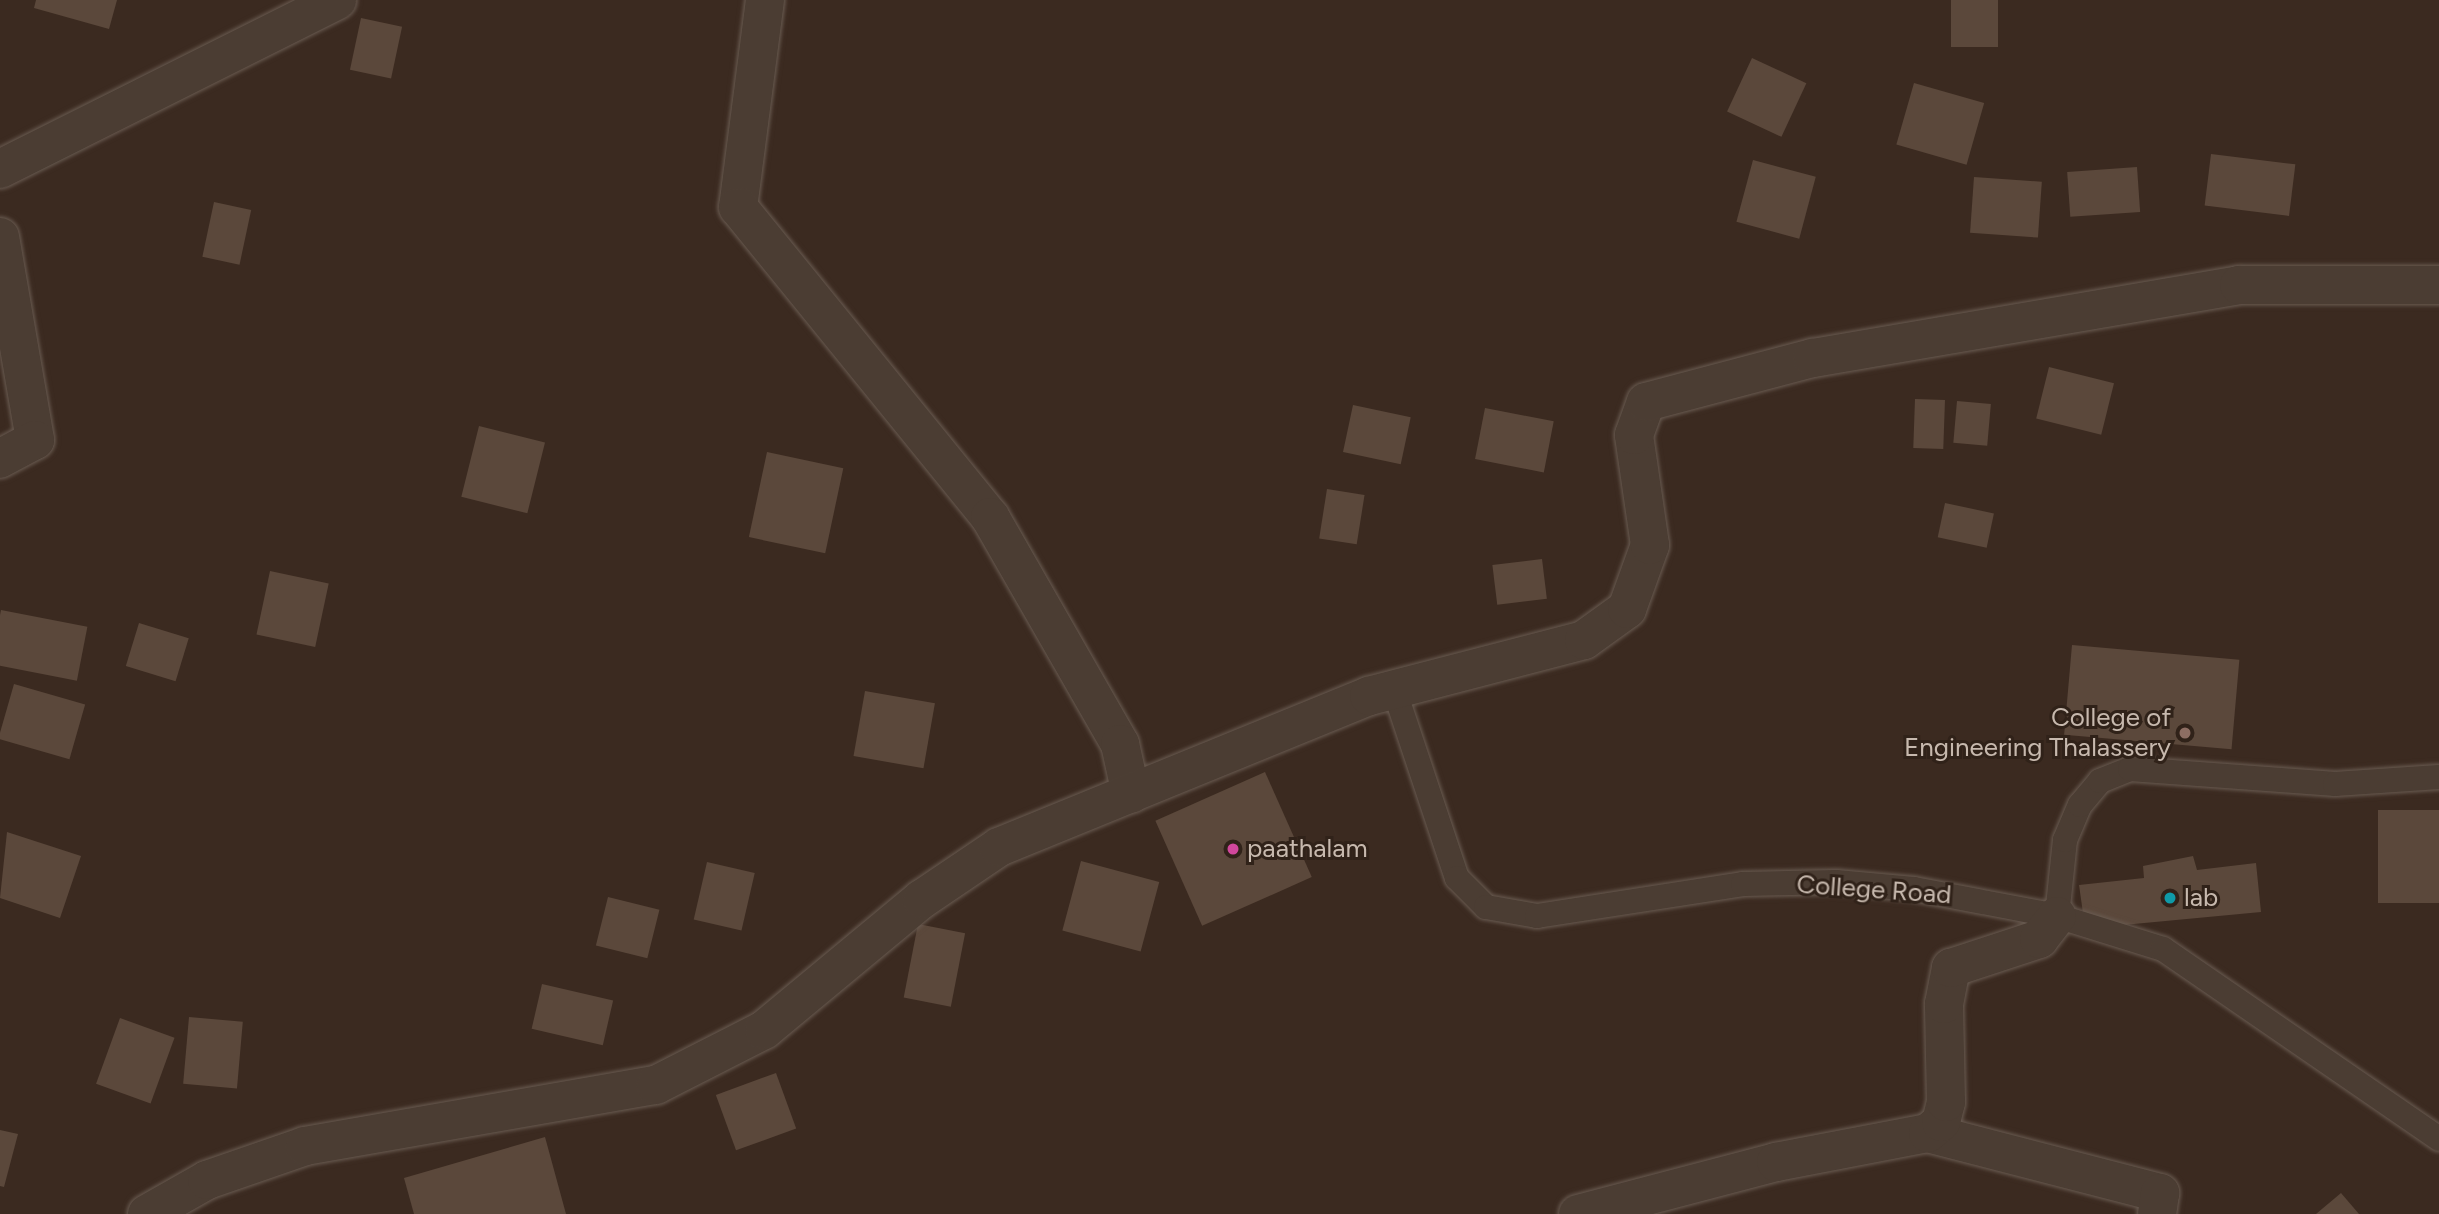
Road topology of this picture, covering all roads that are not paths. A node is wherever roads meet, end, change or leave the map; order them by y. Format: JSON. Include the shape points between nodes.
{"nodes":[{"id":1,"x":337,"y":0,"type":"edge"},
{"id":2,"x":765,"y":0,"type":"edge"},
{"id":3,"x":0,"y":169,"type":"edge"},
{"id":4,"x":0,"y":237,"type":"edge"},
{"id":5,"x":2439,"y":285,"type":"edge"},
{"id":6,"x":0,"y":459,"type":"edge"},
{"id":7,"x":1394,"y":689,"type":"junction"},
{"id":8,"x":2439,"y":777,"type":"edge"},
{"id":9,"x":1131,"y":794,"type":"junction"},
{"id":10,"x":2057,"y":916,"type":"junction"},
{"id":11,"x":1928,"y":1133,"type":"junction"},
{"id":12,"x":2439,"y":1139,"type":"edge"},
{"id":13,"x":147,"y":1214,"type":"edge"},
{"id":14,"x":1578,"y":1214,"type":"edge"},
{"id":15,"x":2157,"y":1214,"type":"edge"}],
"edges":[{"from":1,"to":3,"type":"street"},
{"from":2,"to":9,"type":"street","via":[[738,208],[990,517],[1120,744]]},
{"from":4,"to":6,"type":"street","via":[[34,440]]},
{"from":5,"to":7,"type":"street","via":[[2226,287],[1813,358],[1646,402],[1634,435],[1650,545],[1627,610],[1584,640]]},
{"from":7,"to":9,"type":"street"},
{"from":7,"to":10,"type":"lane","name":"College Road","via":[[1457,878],[1486,907],[1537,916],[1743,884],[1836,882],[1914,888]]},
{"from":8,"to":10,"type":"lane","via":[[2334,784],[2130,769],[2100,781],[2080,806],[2065,841]]},
{"from":9,"to":13,"type":"street","via":[[999,848],[922,899],[764,1030],[656,1085],[305,1146],[207,1180]]},
{"from":10,"to":11,"type":"street","via":[[2039,939],[1951,968],[1944,1004],[1946,1102],[1941,1122]]},
{"from":10,"to":12,"type":"lane","name":"College Road","via":[[2163,949]]},
{"from":11,"to":14,"type":"street","via":[[1776,1163]]},
{"from":11,"to":15,"type":"street","via":[[2160,1193]]}]}
